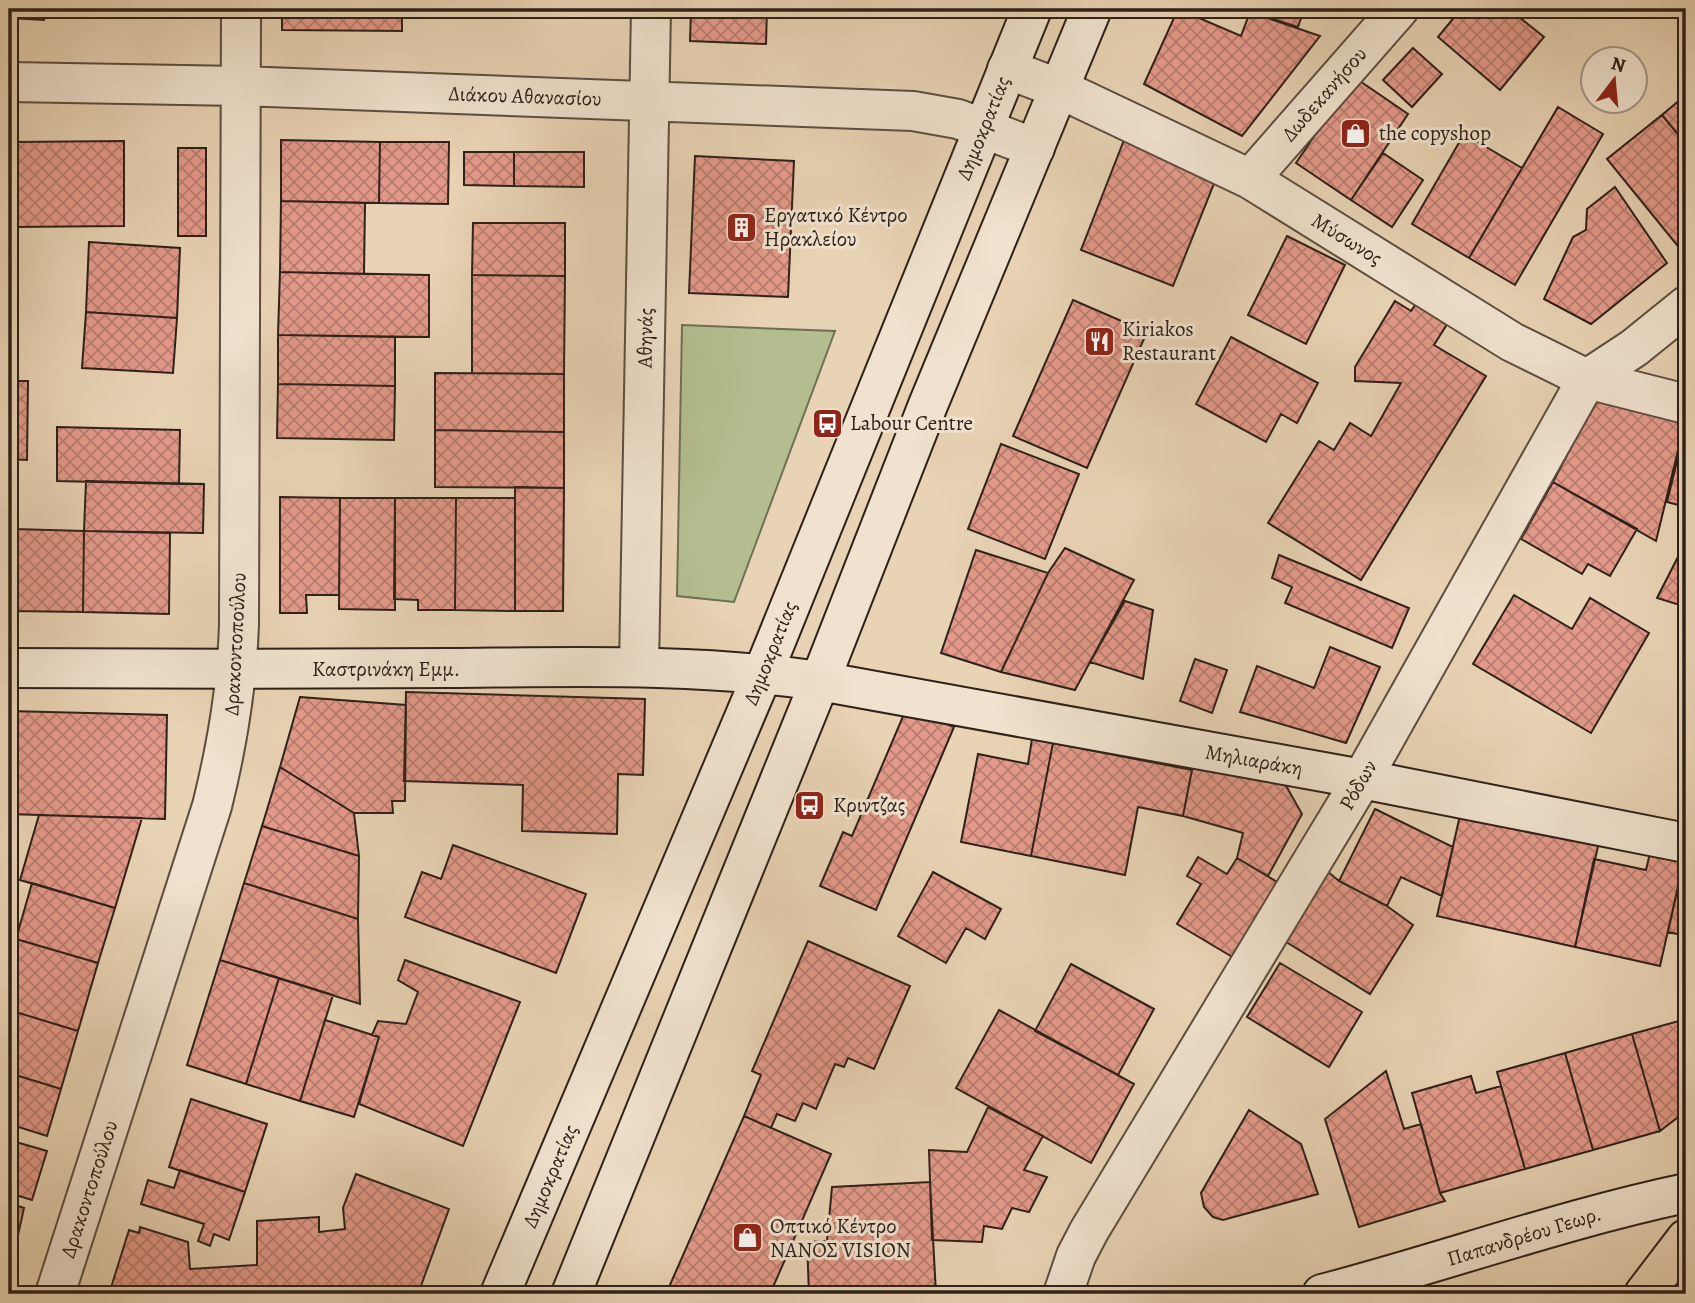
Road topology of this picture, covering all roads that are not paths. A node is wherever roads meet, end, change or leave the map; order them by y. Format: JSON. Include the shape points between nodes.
{"nodes":[{"id":1,"x":241,"y":9,"type":"edge"},
{"id":2,"x":651,"y":9,"type":"edge"},
{"id":3,"x":1032,"y":9,"type":"edge"},
{"id":4,"x":1092,"y":9,"type":"edge"},
{"id":5,"x":1399,"y":9,"type":"edge"},
{"id":6,"x":1007,"y":69,"type":"junction"},
{"id":7,"x":9,"y":82,"type":"edge"},
{"id":8,"x":241,"y":86,"type":"junction"},
{"id":9,"x":1059,"y":89,"type":"junction"},
{"id":10,"x":649,"y":100,"type":"junction"},
{"id":11,"x":984,"y":127,"type":"junction"},
{"id":12,"x":1035,"y":148,"type":"junction"},
{"id":13,"x":1250,"y":179,"type":"junction"},
{"id":14,"x":1686,"y":306,"type":"edge"},
{"id":15,"x":1587,"y":379,"type":"junction"},
{"id":16,"x":1686,"y":404,"type":"edge"},
{"id":17,"x":639,"y":667,"type":"junction"},
{"id":18,"x":9,"y":668,"type":"edge"},
{"id":19,"x":237,"y":670,"type":"junction"},
{"id":20,"x":763,"y":673,"type":"junction"},
{"id":21,"x":820,"y":681,"type":"junction"},
{"id":22,"x":1362,"y":779,"type":"junction"},
{"id":23,"x":1686,"y":843,"type":"edge"},
{"id":24,"x":1686,"y":1192,"type":"edge"},
{"id":25,"x":1686,"y":1239,"type":"edge"},
{"id":26,"x":55,"y":1294,"type":"edge"},
{"id":27,"x":500,"y":1294,"type":"edge"},
{"id":28,"x":571,"y":1294,"type":"edge"},
{"id":29,"x":1063,"y":1294,"type":"edge"},
{"id":30,"x":1322,"y":1294,"type":"edge"},
{"id":31,"x":1644,"y":1294,"type":"edge"}],
"edges":[{"from":1,"to":8,"type":"street","name":"Δρακοντοπούλου"},
{"from":2,"to":10,"type":"street","name":"Αθηνάς"},
{"from":3,"to":6,"type":"street","name":"Δημοκρατίας"},
{"from":4,"to":9,"type":"street"},
{"from":5,"to":13,"type":"street","name":"Δωδεκανήσου"},
{"from":6,"to":9,"type":"street","name":"Μύσωνος"},
{"from":6,"to":11,"type":"street","name":"Δημοκρατίας"},
{"from":7,"to":8,"type":"street","name":"Διάκου Αθανασίου"},
{"from":8,"to":10,"type":"street","name":"Διάκου Αθανασίου"},
{"from":8,"to":19,"type":"street","name":"Δρακοντοπούλου"},
{"from":9,"to":12,"type":"street"},
{"from":9,"to":13,"type":"street","name":"Μύσωνος"},
{"from":10,"to":11,"type":"street","name":"Διάκου Αθανασίου","via":[[913,111]]},
{"from":10,"to":17,"type":"street","name":"Αθηνάς"},
{"from":11,"to":12,"type":"street","name":"Διάκου Αθανασίου"},
{"from":11,"to":20,"type":"street","name":"Δημοκρατίας"},
{"from":12,"to":21,"type":"street"},
{"from":13,"to":15,"type":"street","name":"Μύσωνος","via":[[1512,342]]},
{"from":14,"to":15,"type":"street","name":"Ρόδων"},
{"from":15,"to":16,"type":"street","name":"Μύσωνος"},
{"from":15,"to":22,"type":"street","name":"Ρόδων"},
{"from":17,"to":19,"type":"street","name":"Καστρινάκη Εμμ."},
{"from":17,"to":20,"type":"street","name":"Καστρινάκη Εμμ."},
{"from":18,"to":19,"type":"street","name":"Καστρινάκη Εμμ."},
{"from":19,"to":26,"type":"street","name":"Δρακοντοπούλου","via":[[212,806]]},
{"from":20,"to":21,"type":"street","name":"Μηλιαράκη"},
{"from":20,"to":27,"type":"street","name":"Δημοκρατίας"},
{"from":21,"to":22,"type":"street","name":"Μηλιαράκη"},
{"from":21,"to":28,"type":"street"},
{"from":22,"to":23,"type":"street","name":"Μηλιαράκη"},
{"from":22,"to":29,"type":"street","name":"Ρόδων","via":[[1089,1231]]},
{"from":24,"to":30,"type":"street","name":"Παπανδρέου Γεωρ.","via":[[1615,1208]]},
{"from":25,"to":31,"type":"main road"}]}
